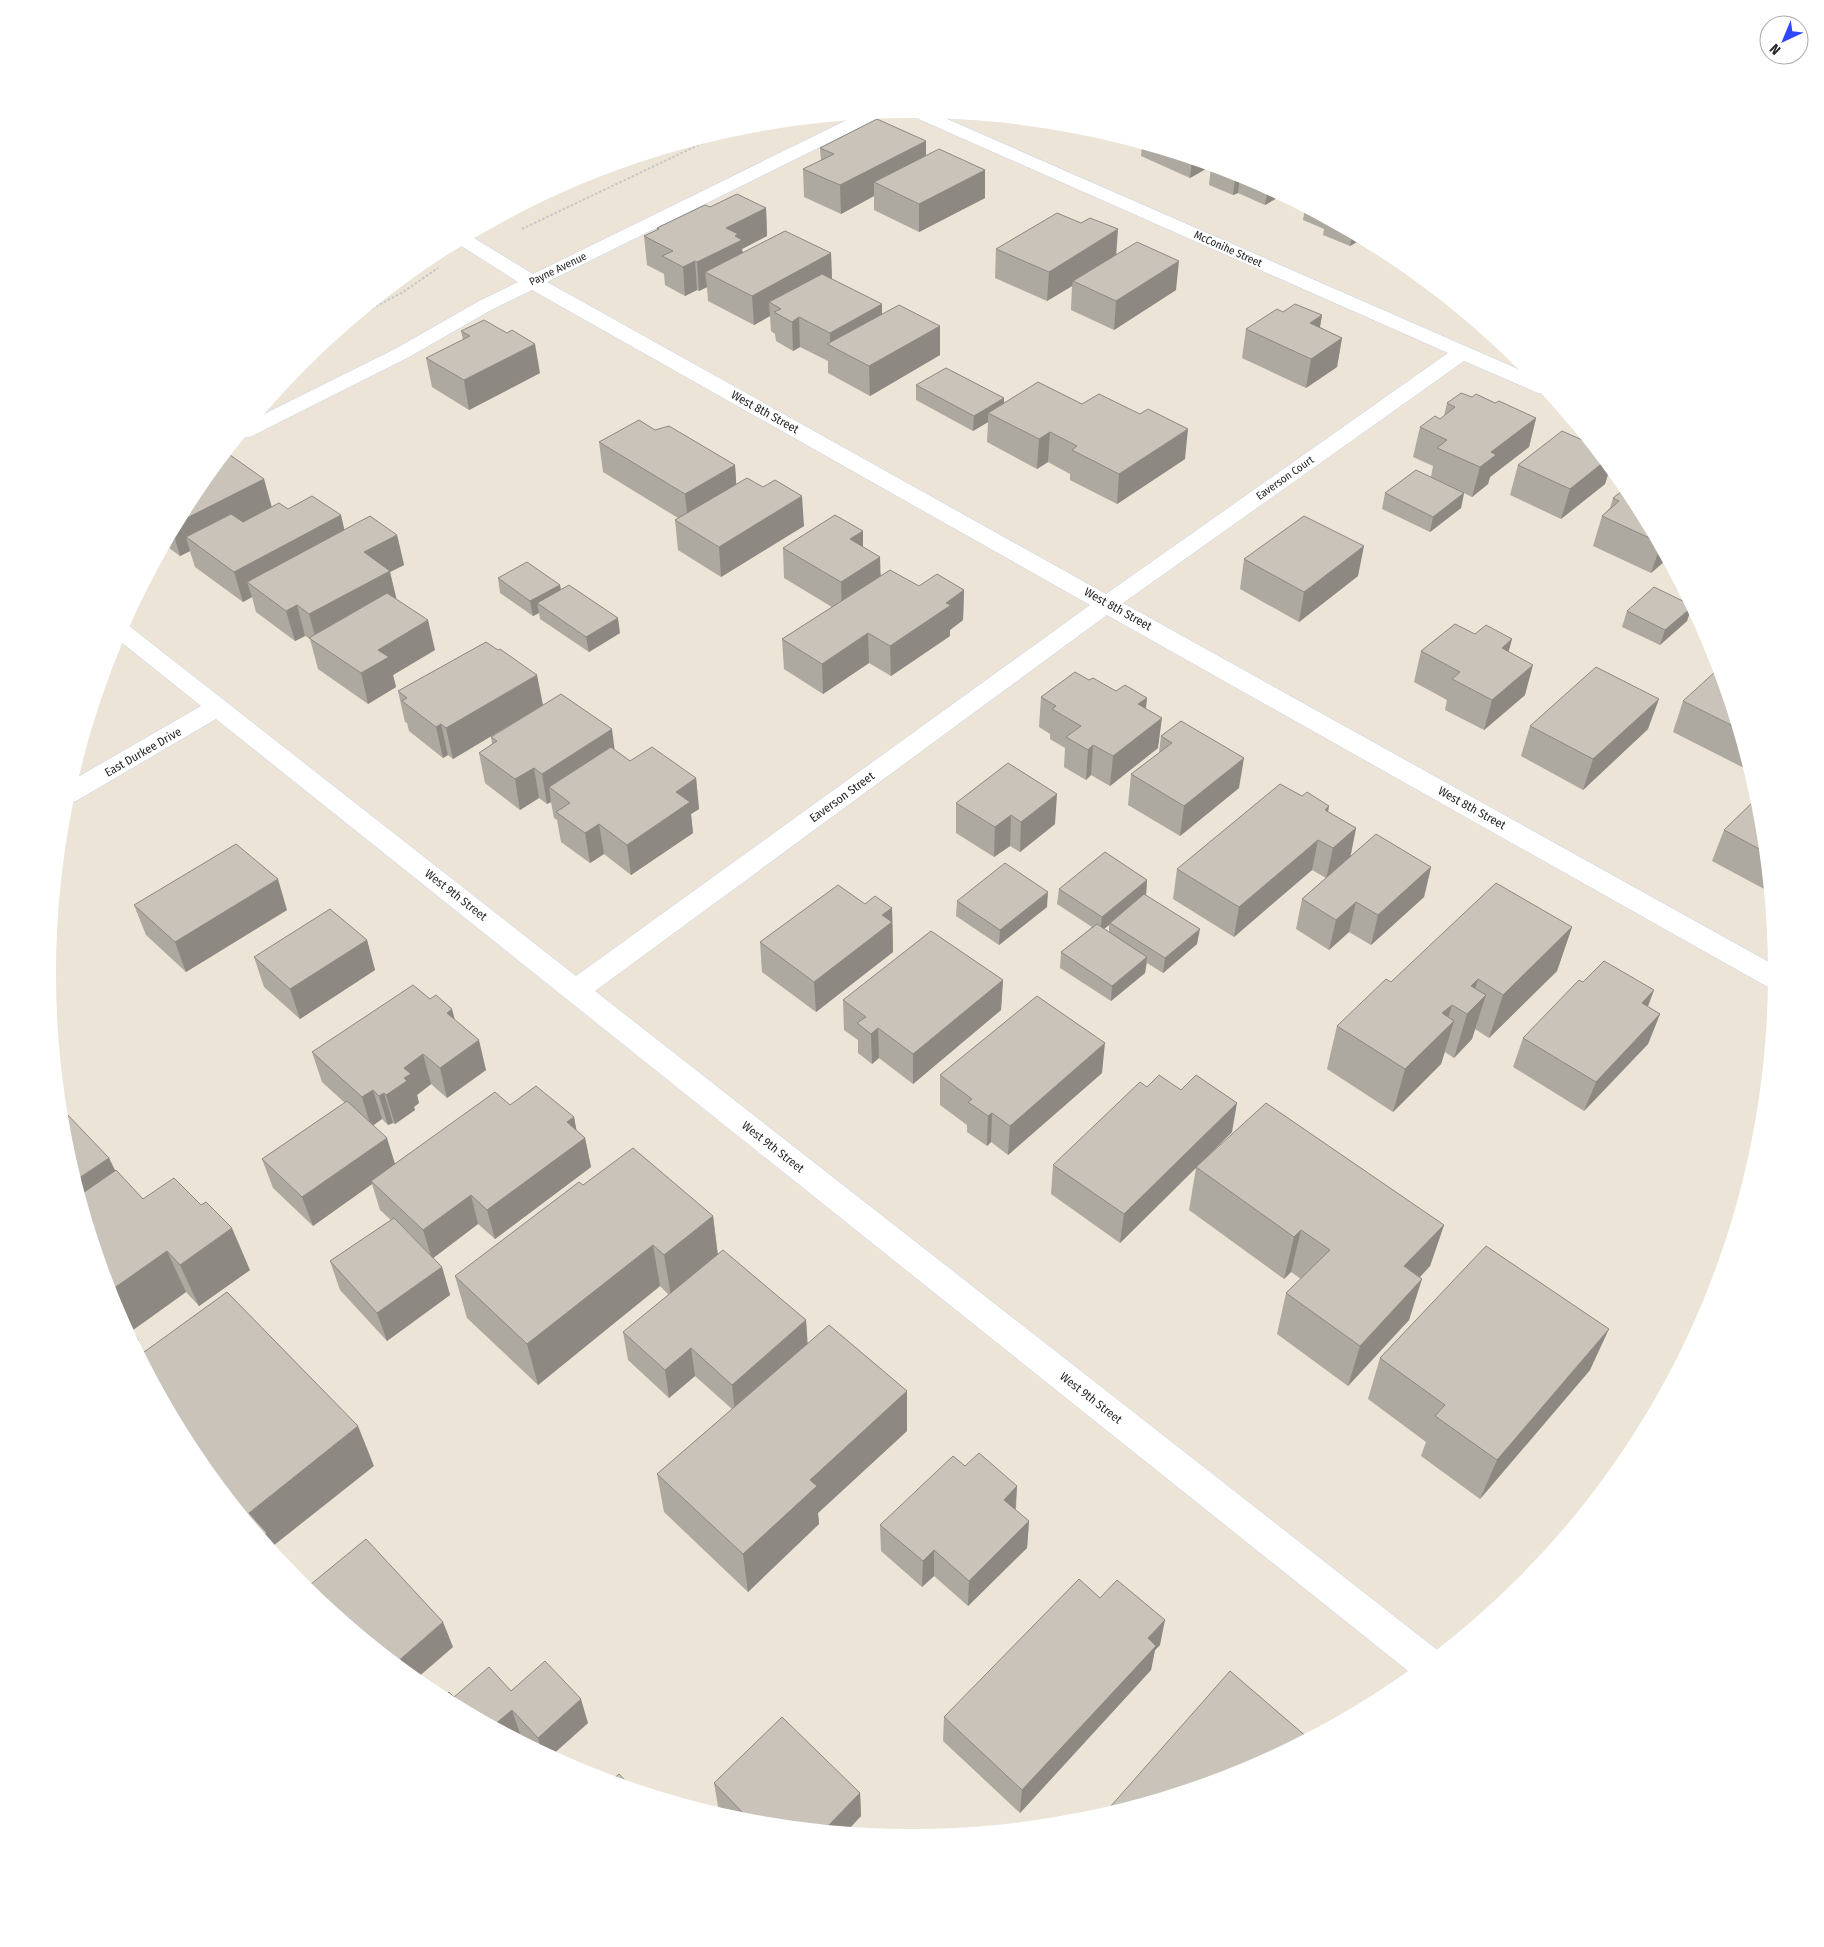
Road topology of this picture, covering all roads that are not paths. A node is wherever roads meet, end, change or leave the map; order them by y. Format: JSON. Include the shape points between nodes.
{"nodes":[{"id":1,"x":933,"y":119,"type":"edge"},
{"id":2,"x":861,"y":120,"type":"edge"},
{"id":3,"x":468,"y":242,"type":"edge"},
{"id":4,"x":532,"y":282,"type":"junction"},
{"id":5,"x":1463,"y":352,"type":"junction"},
{"id":6,"x":1530,"y":382,"type":"edge"},
{"id":7,"x":254,"y":428,"type":"edge"},
{"id":8,"x":1108,"y":603,"type":"junction"},
{"id":9,"x":126,"y":635,"type":"edge"},
{"id":10,"x":218,"y":708,"type":"junction"},
{"id":11,"x":77,"y":789,"type":"edge"},
{"id":12,"x":1768,"y":974,"type":"edge"},
{"id":13,"x":576,"y":991,"type":"junction"},
{"id":14,"x":1422,"y":1660,"type":"edge"}],
"edges":[{"from":1,"to":5,"type":"street","name":"McConihe Street"},
{"from":2,"to":4,"type":"street","name":"Payne Avenue"},
{"from":3,"to":4,"type":"street","name":"West 8th Street"},
{"from":4,"to":7,"type":"street","name":"Payne Avenue","via":[[402,353]]},
{"from":4,"to":8,"type":"street","name":"West 8th Street"},
{"from":5,"to":6,"type":"street","name":"McConihe Street"},
{"from":5,"to":8,"type":"street","name":"Eaverson Court"},
{"from":8,"to":12,"type":"street","name":"West 8th Street"},
{"from":8,"to":13,"type":"street","name":"Eaverson Street"},
{"from":9,"to":10,"type":"street","name":"West 9th Street"},
{"from":10,"to":11,"type":"street","name":"East Durkee Drive"},
{"from":10,"to":13,"type":"street","name":"West 9th Street"},
{"from":13,"to":14,"type":"street","name":"West 9th Street"}]}
